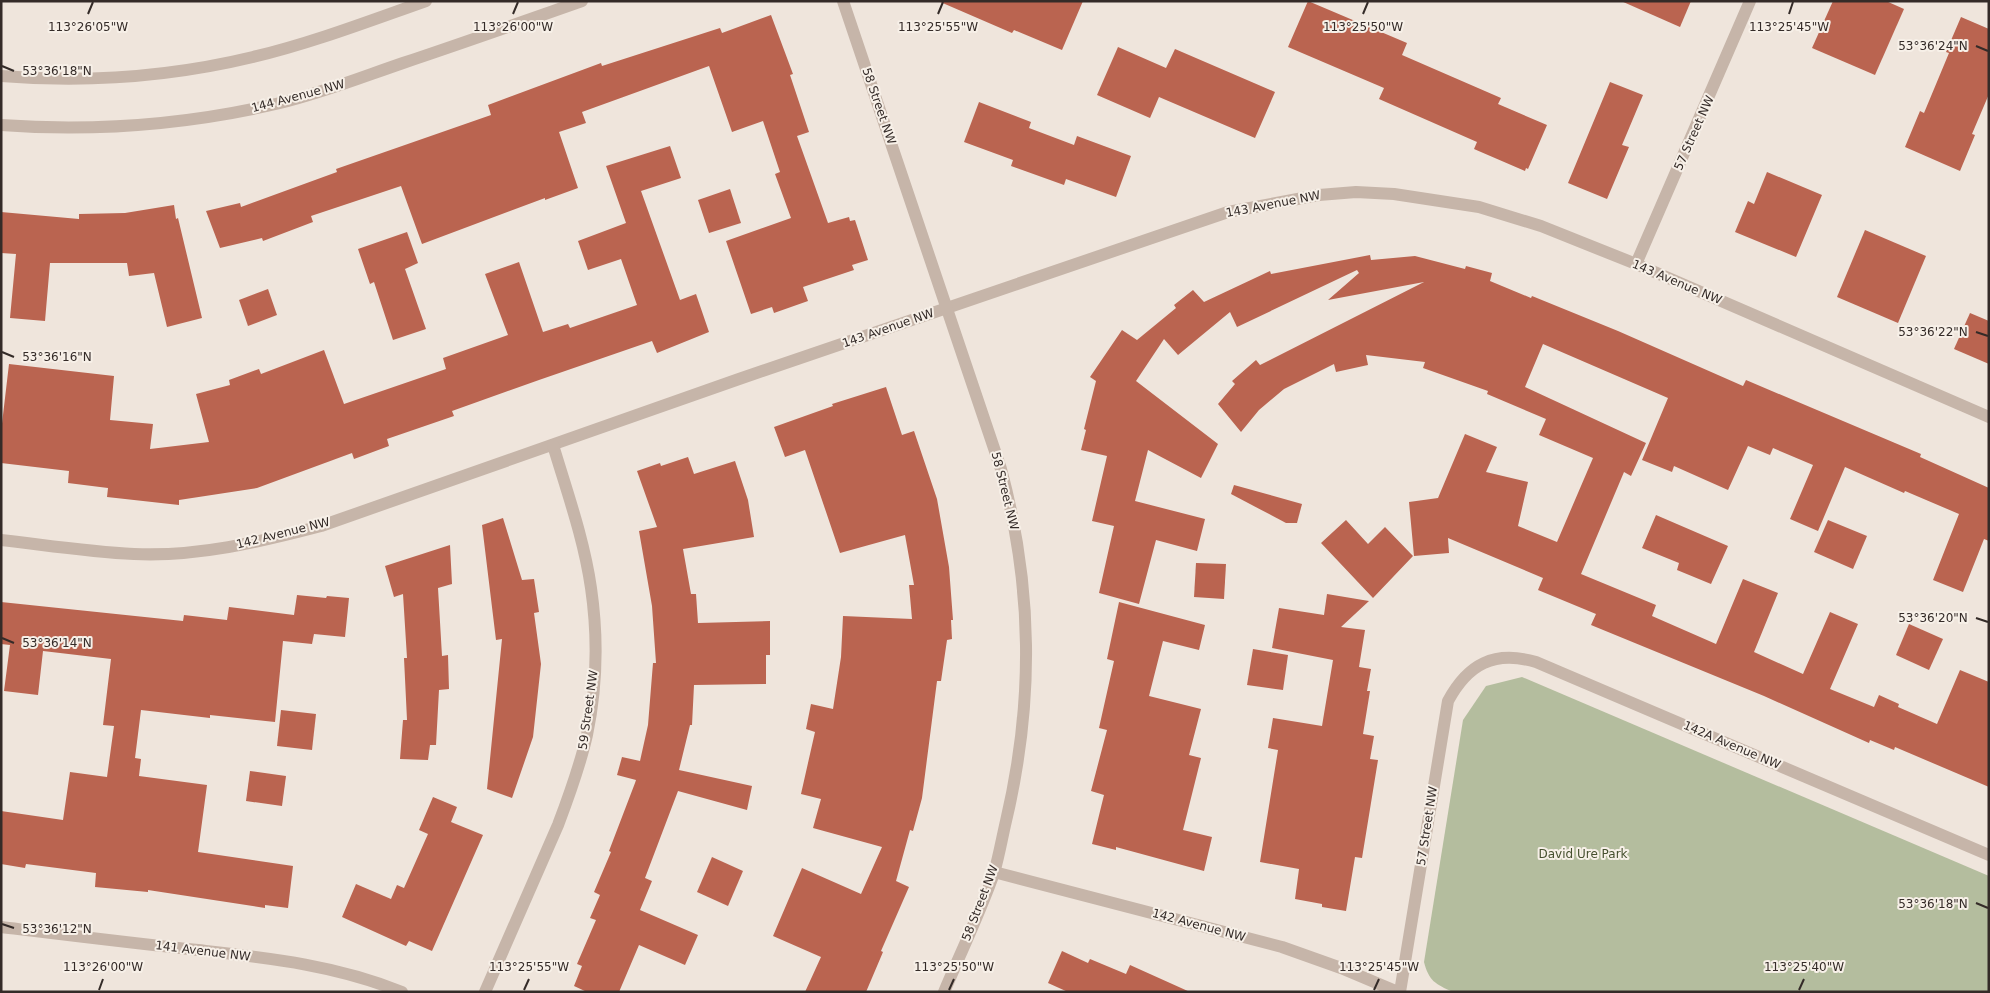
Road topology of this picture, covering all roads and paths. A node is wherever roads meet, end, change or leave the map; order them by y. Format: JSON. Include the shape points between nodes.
{"nodes":[{"id":1,"x":426,"y":1,"type":"edge"},
{"id":2,"x":582,"y":1,"type":"edge"},
{"id":3,"x":843,"y":1,"type":"edge"},
{"id":4,"x":1750,"y":1,"type":"edge"},
{"id":5,"x":1,"y":76,"type":"edge"},
{"id":6,"x":1,"y":125,"type":"edge"},
{"id":7,"x":1636,"y":264,"type":"junction"},
{"id":8,"x":947,"y":308,"type":"junction"},
{"id":9,"x":1989,"y":417,"type":"edge"},
{"id":10,"x":553,"y":445,"type":"junction"},
{"id":11,"x":1,"y":540,"type":"edge"},
{"id":12,"x":1473,"y":669,"type":"joint"},
{"id":13,"x":1989,"y":855,"type":"edge"},
{"id":14,"x":994,"y":872,"type":"junction"},
{"id":15,"x":1,"y":927,"type":"edge"},
{"id":16,"x":402,"y":992,"type":"edge"},
{"id":17,"x":485,"y":992,"type":"edge"},
{"id":18,"x":944,"y":992,"type":"edge"},
{"id":19,"x":1399,"y":992,"type":"edge"}],
"edges":[{"from":1,"to":5,"type":"street","via":[[255,57],[181,72],[82,80]]},
{"from":2,"to":6,"type":"street","name":"144 Avenue NW","via":[[347,83],[281,102],[137,127],[79,129]]},
{"from":3,"to":8,"type":"street","name":"58 Street NW"},
{"from":4,"to":7,"type":"street","name":"57 Street NW"},
{"from":7,"to":8,"type":"street","name":"143 Avenue NW","via":[[1542,226],[1479,206],[1356,192],[1319,195],[1228,212]]},
{"from":7,"to":9,"type":"street","name":"143 Avenue NW"},
{"from":8,"to":10,"type":"street","name":"143 Avenue NW"},
{"from":8,"to":14,"type":"street","name":"58 Street NW","via":[[990,432],[1010,502],[1025,605],[1027,679],[1022,733],[1012,796]]},
{"from":10,"to":11,"type":"street","name":"142 Avenue NW","via":[[321,526],[248,544],[176,553],[135,554]]},
{"from":10,"to":17,"type":"street","name":"59 Street NW","via":[[591,586],[596,655],[593,694],[587,734],[568,798]]},
{"from":12,"to":13,"type":"street","name":"142A Avenue NW","via":[[1497,658],[1536,662]]},
{"from":12,"to":19,"type":"street","name":"57 Street NW","via":[[1456,686],[1445,714]]},
{"from":14,"to":18,"type":"street","name":"58 Street NW"},
{"from":14,"to":19,"type":"street","name":"142 Avenue NW","via":[[1282,947]]},
{"from":15,"to":16,"type":"street","name":"141 Avenue NW","via":[[290,961],[357,976]]}]}
